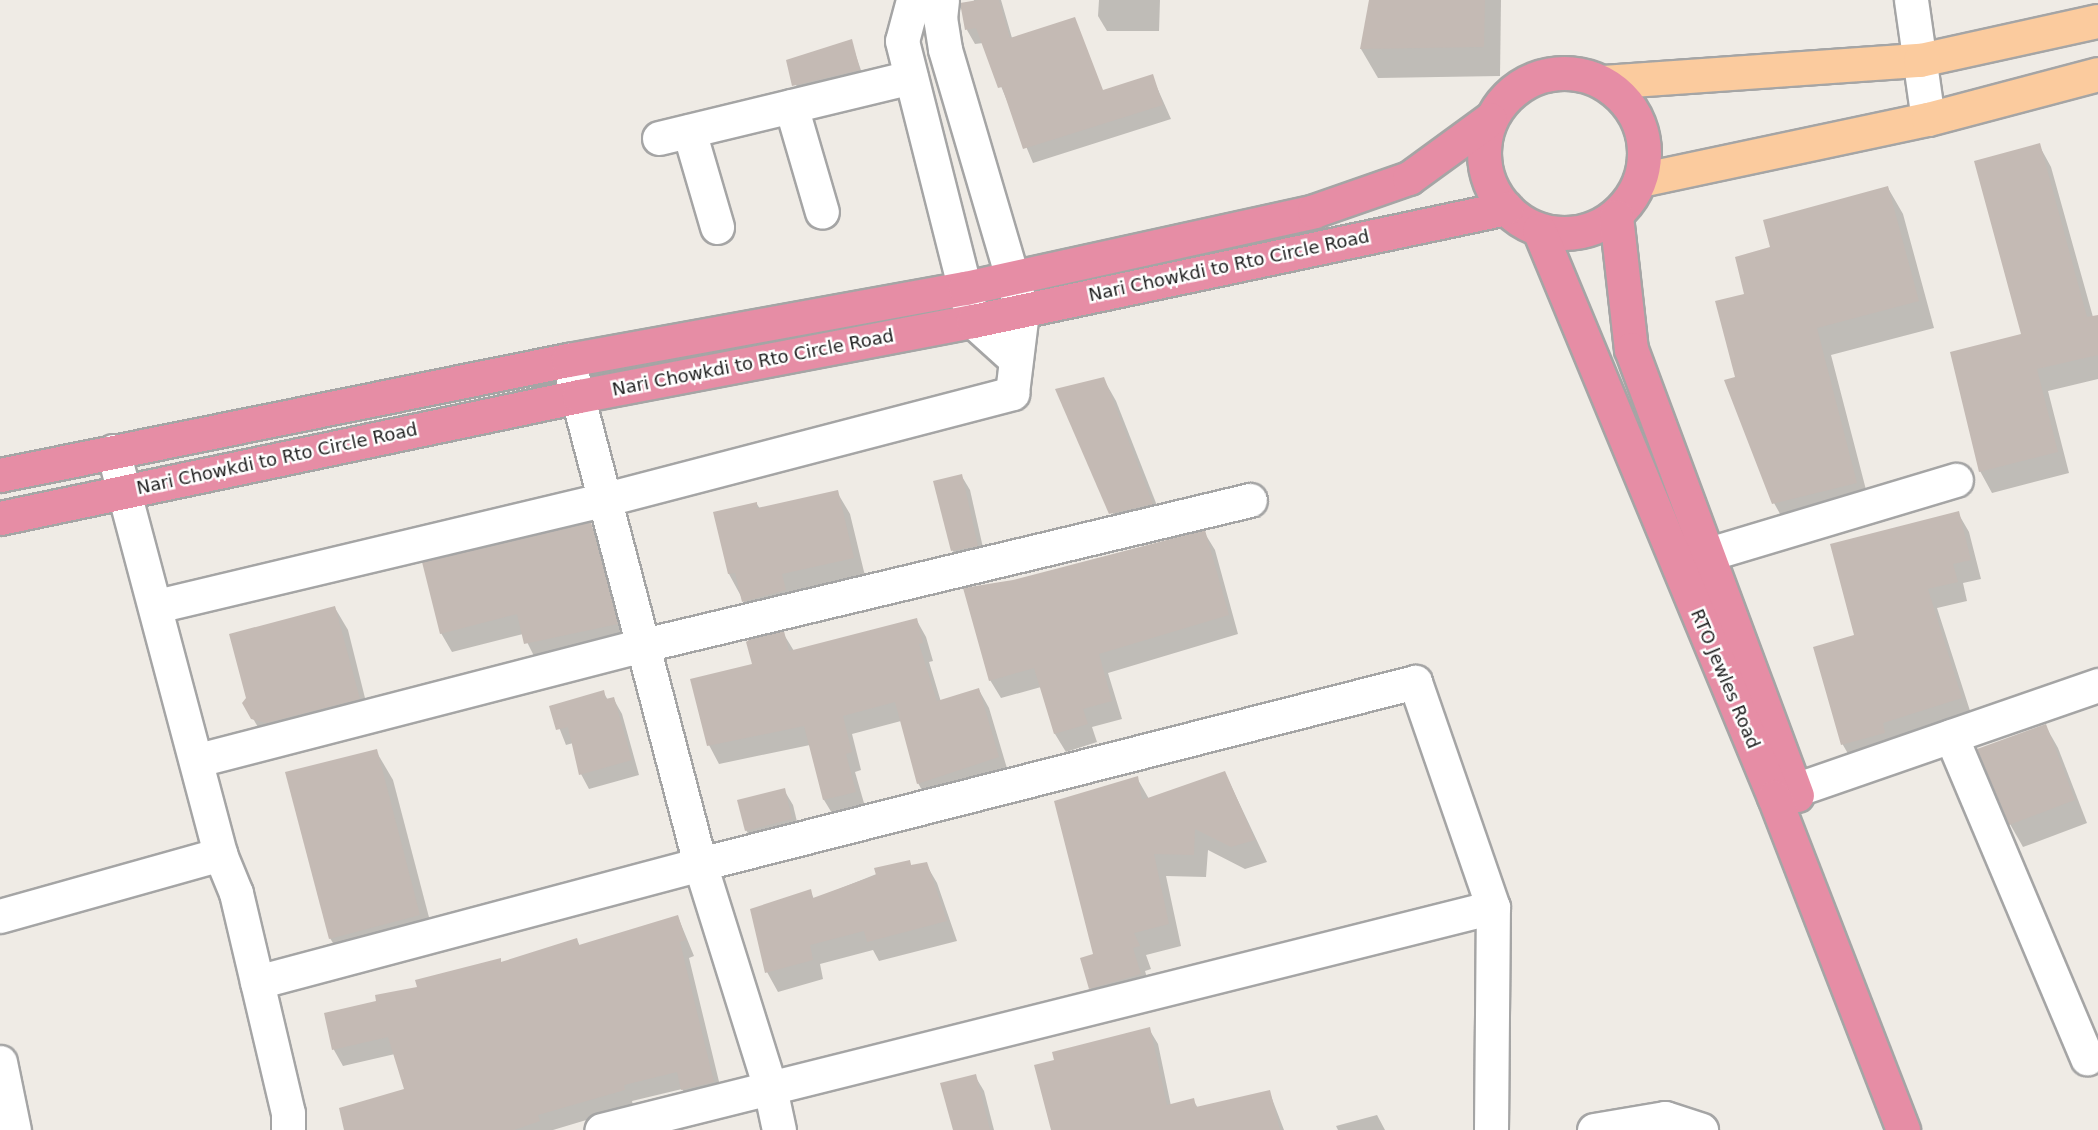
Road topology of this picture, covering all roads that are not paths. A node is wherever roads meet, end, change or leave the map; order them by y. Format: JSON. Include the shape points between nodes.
{"nodes":[{"id":1,"x":1911,"y":0,"type":"edge"},
{"id":2,"x":923,"y":5,"type":"edge"},
{"id":3,"x":2098,"y":21,"type":"edge"},
{"id":4,"x":1920,"y":60,"type":"junction"},
{"id":5,"x":2098,"y":74,"type":"edge"},
{"id":6,"x":911,"y":77,"type":"junction"},
{"id":7,"x":1603,"y":82,"type":"junction"},
{"id":8,"x":791,"y":106,"type":"junction"},
{"id":9,"x":1491,"y":119,"type":"junction"},
{"id":10,"x":1928,"y":119,"type":"junction"},
{"id":11,"x":1640,"y":180,"type":"junction"},
{"id":12,"x":1506,"y":208,"type":"junction"},
{"id":13,"x":822,"y":212,"type":"dead end"},
{"id":14,"x":1616,"y":216,"type":"junction"},
{"id":15,"x":717,"y":227,"type":"dead end"},
{"id":16,"x":1539,"y":230,"type":"junction"},
{"id":17,"x":1014,"y":278,"type":"junction"},
{"id":18,"x":965,"y":288,"type":"junction"},
{"id":19,"x":1022,"y":311,"type":"junction"},
{"id":20,"x":973,"y":321,"type":"junction"},
{"id":21,"x":1014,"y":359,"type":"junction"},
{"id":22,"x":568,"y":360,"type":"junction"},
{"id":23,"x":579,"y":396,"type":"junction"},
{"id":24,"x":113,"y":451,"type":"junction"},
{"id":25,"x":0,"y":475,"type":"edge"},
{"id":26,"x":1956,"y":480,"type":"dead end"},
{"id":27,"x":126,"y":491,"type":"junction"},
{"id":28,"x":606,"y":499,"type":"junction"},
{"id":29,"x":1250,"y":500,"type":"dead end"},
{"id":30,"x":0,"y":518,"type":"edge"},
{"id":31,"x":1692,"y":558,"type":"junction"},
{"id":32,"x":157,"y":606,"type":"junction"},
{"id":33,"x":644,"y":645,"type":"junction"},
{"id":34,"x":2098,"y":685,"type":"edge"},
{"id":35,"x":1951,"y":736,"type":"junction"},
{"id":36,"x":198,"y":760,"type":"junction"},
{"id":37,"x":1795,"y":790,"type":"junction"},
{"id":38,"x":220,"y":854,"type":"junction"},
{"id":39,"x":700,"y":864,"type":"junction"},
{"id":40,"x":1493,"y":907,"type":"junction"},
{"id":41,"x":0,"y":915,"type":"edge"},
{"id":42,"x":257,"y":982,"type":"junction"},
{"id":43,"x":2087,"y":1058,"type":"dead end"},
{"id":44,"x":0,"y":1062,"type":"edge"},
{"id":45,"x":770,"y":1088,"type":"junction"},
{"id":46,"x":14,"y":1130,"type":"edge"},
{"id":47,"x":288,"y":1130,"type":"edge"},
{"id":48,"x":601,"y":1130,"type":"edge"},
{"id":49,"x":779,"y":1130,"type":"edge"},
{"id":50,"x":1491,"y":1130,"type":"edge"},
{"id":51,"x":1594,"y":1130,"type":"edge"},
{"id":52,"x":1701,"y":1130,"type":"edge"},
{"id":53,"x":1904,"y":1130,"type":"edge"},
{"id":54,"x":1926,"y":1130,"type":"edge"}],
"edges":[{"from":1,"to":4,"type":"street"},
{"from":2,"to":6,"type":"street","via":[[902,41]]},
{"from":2,"to":17,"type":"street"},
{"from":3,"to":4,"type":"main road"},
{"from":4,"to":7,"type":"main road"},
{"from":4,"to":10,"type":"street"},
{"from":5,"to":10,"type":"main road"},
{"from":6,"to":8,"type":"street"},
{"from":6,"to":18,"type":"street"},
{"from":7,"to":9,"type":"highway","via":[[1578,73],[1543,76],[1505,97]]},
{"from":7,"to":11,"type":"highway","via":[[1623,97],[1638,119],[1646,144]]},
{"from":8,"to":13,"type":"street"},
{"from":8,"to":15,"type":"street","via":[[674,134]]},
{"from":9,"to":12,"type":"highway","via":[[1483,145],[1485,172],[1496,197]]},
{"from":9,"to":17,"type":"highway","via":[[1409,178],[1314,211]]},
{"from":10,"to":11,"type":"main road"},
{"from":11,"to":14,"type":"highway","via":[[1634,195]]},
{"from":12,"to":16,"type":"highway"},
{"from":12,"to":19,"type":"highway","name":"Nari Chowkdi to Rto Circle Road"},
{"from":14,"to":16,"type":"highway","via":[[1593,229],[1565,234]]},
{"from":14,"to":31,"type":"highway","name":"RTO Jewles Road","via":[[1631,349]]},
{"from":16,"to":31,"type":"highway","name":"RTO Jewles Road"},
{"from":17,"to":18,"type":"highway"},
{"from":17,"to":19,"type":"street"},
{"from":18,"to":20,"type":"street"},
{"from":18,"to":22,"type":"highway"},
{"from":19,"to":20,"type":"highway","name":"Nari Chowkdi to Rto Circle Road"},
{"from":19,"to":21,"type":"street"},
{"from":20,"to":21,"type":"street"},
{"from":20,"to":23,"type":"highway","name":"Nari Chowkdi to Rto Circle Road"},
{"from":21,"to":28,"type":"street","via":[[1012,393],[1007,397]]},
{"from":22,"to":23,"type":"street"},
{"from":22,"to":24,"type":"highway"},
{"from":23,"to":27,"type":"highway","name":"Nari Chowkdi to Rto Circle Road"},
{"from":23,"to":28,"type":"street"},
{"from":24,"to":25,"type":"highway"},
{"from":24,"to":27,"type":"street"},
{"from":26,"to":31,"type":"street"},
{"from":27,"to":30,"type":"highway","name":"Nari Chowkdi to Rto Circle Road"},
{"from":27,"to":32,"type":"street"},
{"from":28,"to":32,"type":"street"},
{"from":28,"to":33,"type":"street"},
{"from":29,"to":33,"type":"street"},
{"from":31,"to":37,"type":"highway","name":"RTO Jewles Road"},
{"from":31,"to":53,"type":"highway","name":"RTO Jewles Road","via":[[1774,797]]},
{"from":32,"to":36,"type":"street"},
{"from":33,"to":36,"type":"street"},
{"from":33,"to":39,"type":"street"},
{"from":34,"to":35,"type":"street"},
{"from":35,"to":37,"type":"street"},
{"from":35,"to":43,"type":"street"},
{"from":36,"to":38,"type":"street"},
{"from":37,"to":54,"type":"highway","name":"RTO Jewles Road"},
{"from":38,"to":41,"type":"street"},
{"from":38,"to":42,"type":"street","via":[[236,893]]},
{"from":39,"to":40,"type":"street","via":[[1415,681]]},
{"from":39,"to":42,"type":"street"},
{"from":39,"to":45,"type":"street"},
{"from":40,"to":45,"type":"street"},
{"from":40,"to":50,"type":"street"},
{"from":42,"to":47,"type":"street","via":[[288,1113]]},
{"from":44,"to":46,"type":"street"},
{"from":45,"to":48,"type":"street"},
{"from":45,"to":49,"type":"street"},
{"from":51,"to":52,"type":"street","via":[[1665,1118]]}]}
